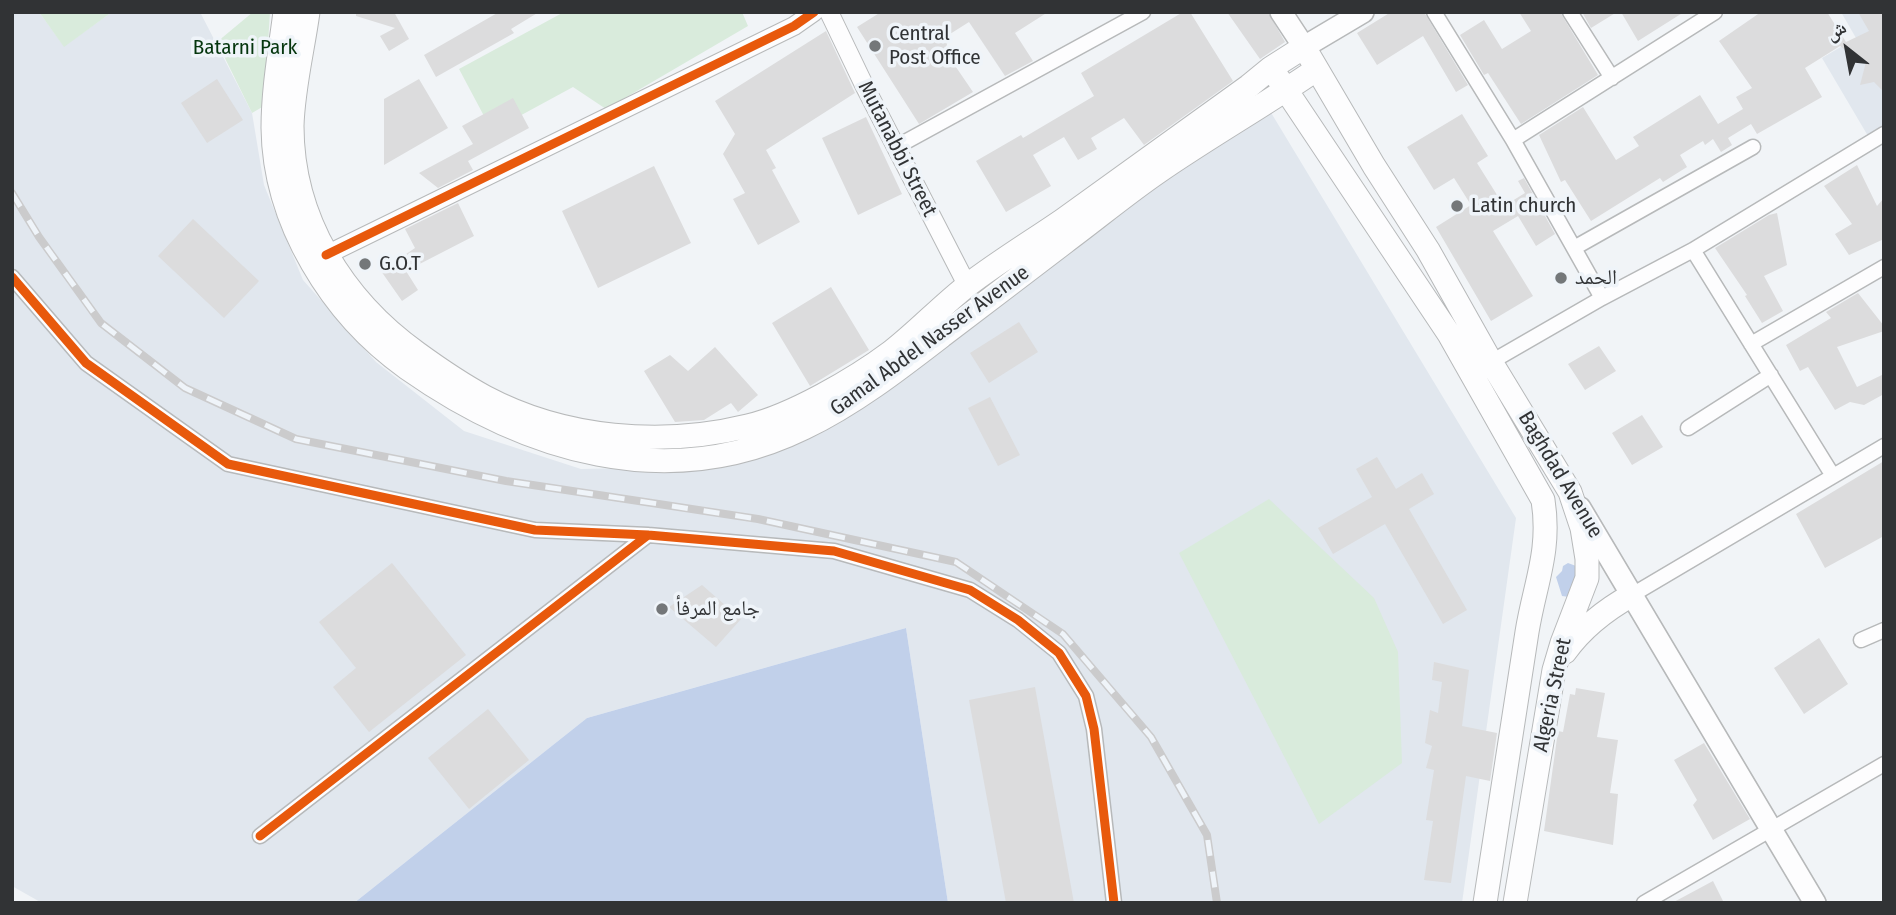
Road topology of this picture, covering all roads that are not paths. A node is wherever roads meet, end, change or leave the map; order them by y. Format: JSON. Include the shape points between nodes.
{"nodes":[{"id":1,"x":285,"y":12,"type":"edge"},
{"id":2,"x":308,"y":12,"type":"edge"},
{"id":3,"x":814,"y":12,"type":"edge"},
{"id":4,"x":829,"y":12,"type":"edge"},
{"id":5,"x":1143,"y":12,"type":"edge"},
{"id":6,"x":1281,"y":12,"type":"edge"},
{"id":7,"x":1363,"y":12,"type":"edge"},
{"id":8,"x":1434,"y":12,"type":"edge"},
{"id":9,"x":1570,"y":12,"type":"edge"},
{"id":10,"x":1715,"y":12,"type":"edge"},
{"id":11,"x":1304,"y":47,"type":"junction"},
{"id":12,"x":1271,"y":68,"type":"junction"},
{"id":13,"x":1317,"y":69,"type":"junction"},
{"id":14,"x":1612,"y":78,"type":"junction"},
{"id":15,"x":1287,"y":90,"type":"junction"},
{"id":16,"x":1884,"y":134,"type":"edge"},
{"id":17,"x":1513,"y":141,"type":"junction"},
{"id":18,"x":896,"y":147,"type":"junction"},
{"id":19,"x":1754,"y":147,"type":"dead end"},
{"id":20,"x":1574,"y":247,"type":"junction"},
{"id":21,"x":1693,"y":250,"type":"junction"},
{"id":22,"x":326,"y":255,"type":"junction"},
{"id":23,"x":1884,"y":267,"type":"edge"},
{"id":24,"x":12,"y":278,"type":"edge"},
{"id":25,"x":967,"y":285,"type":"junction"},
{"id":26,"x":1602,"y":298,"type":"junction"},
{"id":27,"x":1752,"y":344,"type":"junction"},
{"id":28,"x":1491,"y":362,"type":"junction"},
{"id":29,"x":1770,"y":375,"type":"junction"},
{"id":30,"x":1688,"y":428,"type":"dead end"},
{"id":31,"x":1884,"y":446,"type":"edge"},
{"id":32,"x":1833,"y":476,"type":"junction"},
{"id":33,"x":1570,"y":492,"type":"junction"},
{"id":34,"x":1542,"y":500,"type":"joint"},
{"id":35,"x":648,"y":535,"type":"junction"},
{"id":36,"x":1632,"y":595,"type":"junction"},
{"id":37,"x":1884,"y":630,"type":"edge"},
{"id":38,"x":1861,"y":640,"type":"dead end"},
{"id":39,"x":1554,"y":670,"type":"junction"},
{"id":40,"x":1884,"y":765,"type":"edge"},
{"id":41,"x":1771,"y":829,"type":"junction"},
{"id":42,"x":260,"y":835,"type":"dead end"},
{"id":43,"x":1114,"y":903,"type":"edge"},
{"id":44,"x":1485,"y":903,"type":"edge"},
{"id":45,"x":1515,"y":903,"type":"edge"},
{"id":46,"x":1644,"y":903,"type":"edge"},
{"id":47,"x":1815,"y":903,"type":"edge"}],
"edges":[{"from":1,"to":15,"type":"main road","name":"Gamal Abdel Nasser Avenue","via":[[273,130],[277,170],[308,255],[332,294],[386,352],[438,390],[526,435],[629,459],[688,459],[735,452],[803,429],[849,404],[1159,171]]},
{"from":2,"to":22,"type":"main road","name":"Gamal Abdel Nasser Avenue","via":[[292,123],[293,158],[311,224]]},
{"from":3,"to":22,"type":"street","via":[[794,26]]},
{"from":4,"to":18,"type":"street","name":"Mutanabbi Street"},
{"from":5,"to":18,"type":"street"},
{"from":6,"to":11,"type":"main road"},
{"from":7,"to":11,"type":"main road"},
{"from":8,"to":17,"type":"street"},
{"from":9,"to":14,"type":"street"},
{"from":10,"to":14,"type":"street"},
{"from":11,"to":12,"type":"main road","name":"Gamal Abdel Nasser Avenue"},
{"from":11,"to":13,"type":"main road","name":"Baghdad Avenue"},
{"from":12,"to":15,"type":"main road","name":"Baghdad Avenue"},
{"from":12,"to":25,"type":"main road","name":"Gamal Abdel Nasser Avenue"},
{"from":13,"to":15,"type":"main road","name":"Gamal Abdel Nasser Avenue"},
{"from":13,"to":28,"type":"main road","name":"Baghdad Avenue"},
{"from":14,"to":17,"type":"street"},
{"from":15,"to":34,"type":"main road","name":"Baghdad Avenue","via":[[1449,334]]},
{"from":16,"to":21,"type":"street"},
{"from":17,"to":20,"type":"street"},
{"from":18,"to":25,"type":"street","name":"Mutanabbi Street"},
{"from":19,"to":20,"type":"street"},
{"from":20,"to":26,"type":"street"},
{"from":21,"to":26,"type":"street"},
{"from":21,"to":27,"type":"street"},
{"from":22,"to":25,"type":"main road","name":"Gamal Abdel Nasser Avenue","via":[[348,290],[376,320],[449,375],[529,416],[617,436],[707,433],[750,426],[794,410],[891,352]]},
{"from":23,"to":27,"type":"street"},
{"from":24,"to":35,"type":"street","via":[[86,363],[228,464],[535,530]]},
{"from":26,"to":28,"type":"street"},
{"from":27,"to":29,"type":"street"},
{"from":28,"to":33,"type":"main road","name":"Baghdad Avenue"},
{"from":29,"to":30,"type":"street"},
{"from":29,"to":32,"type":"street"},
{"from":31,"to":32,"type":"street"},
{"from":32,"to":36,"type":"street"},
{"from":33,"to":36,"type":"main road","name":"Baghdad Avenue"},
{"from":33,"to":39,"type":"main road","name":"Algeria Street","via":[[1582,528],[1587,578]]},
{"from":34,"to":44,"type":"main road","name":"Algeria Street","via":[[1544,556],[1531,610]]},
{"from":35,"to":42,"type":"street"},
{"from":35,"to":43,"type":"street","via":[[834,551],[970,590],[1018,620],[1059,653],[1086,696],[1094,729]]},
{"from":36,"to":39,"type":"main road","via":[[1587,626]]},
{"from":36,"to":41,"type":"main road","name":"Baghdad Avenue"},
{"from":37,"to":38,"type":"street"},
{"from":39,"to":45,"type":"main road","name":"Algeria Street"},
{"from":40,"to":41,"type":"street"},
{"from":41,"to":46,"type":"street"},
{"from":41,"to":47,"type":"main road","name":"Baghdad Avenue"}]}
